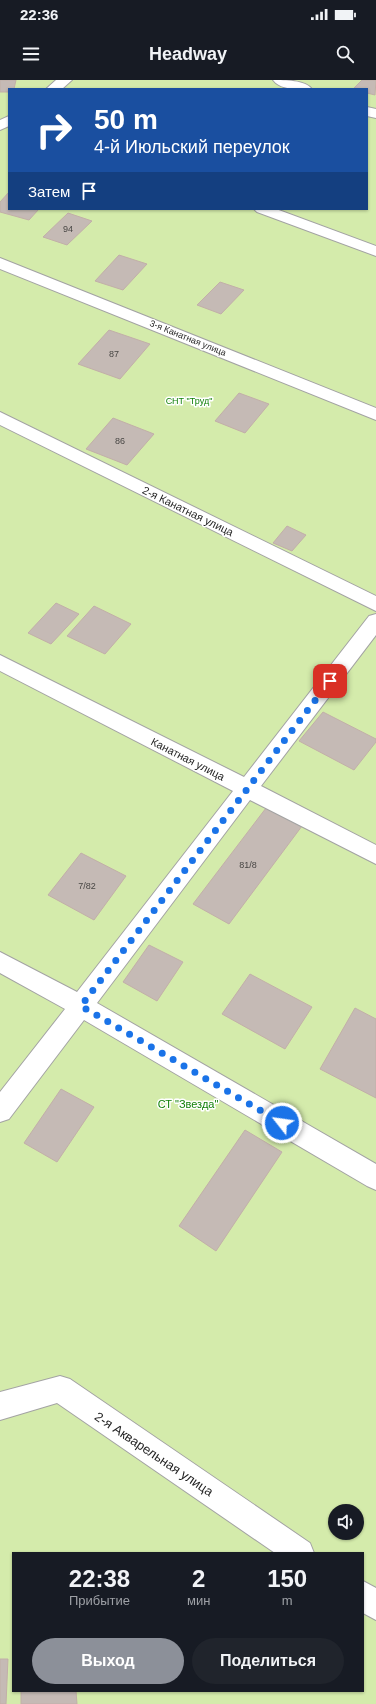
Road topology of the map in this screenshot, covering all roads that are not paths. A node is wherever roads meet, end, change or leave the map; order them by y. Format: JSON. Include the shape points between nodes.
{"nodes":[{"id":1,"x":65,"y":80,"type":"edge"},
{"id":2,"x":280,"y":80,"type":"edge"},
{"id":3,"x":53,"y":88,"type":"edge"},
{"id":4,"x":302,"y":88,"type":"edge"},
{"id":5,"x":265,"y":210,"type":"edge"},
{"id":6,"x":376,"y":251,"type":"edge"},
{"id":7,"x":0,"y":263,"type":"edge"},
{"id":8,"x":376,"y":414,"type":"edge"},
{"id":9,"x":0,"y":418,"type":"edge"},
{"id":10,"x":376,"y":604,"type":"edge"},
{"id":11,"x":376,"y":621,"type":"edge"},
{"id":12,"x":0,"y":662,"type":"edge"},
{"id":13,"x":247,"y":789,"type":"junction"},
{"id":14,"x":376,"y":855,"type":"edge"},
{"id":15,"x":0,"y":962,"type":"edge"},
{"id":16,"x":81,"y":1006,"type":"junction"},
{"id":17,"x":0,"y":1111,"type":"edge"},
{"id":18,"x":376,"y":1178,"type":"edge"},
{"id":19,"x":0,"y":1406,"type":"edge"},
{"id":20,"x":299,"y":1552,"type":"edge"},
{"id":21,"x":364,"y":1597,"type":"edge"},
{"id":22,"x":376,"y":1605,"type":"edge"}],
"edges":[{"from":1,"to":3,"type":"lane"},
{"from":2,"to":4,"type":"lane"},
{"from":5,"to":6,"type":"lane"},
{"from":7,"to":8,"type":"lane","name":"3-я Канатная улица"},
{"from":9,"to":10,"type":"lane","name":"2-я Канатная улица"},
{"from":11,"to":13,"type":"lane"},
{"from":12,"to":13,"type":"lane","name":"Канатная улица"},
{"from":13,"to":14,"type":"lane","name":"Канатная улица"},
{"from":13,"to":16,"type":"lane"},
{"from":15,"to":16,"type":"lane"},
{"from":16,"to":17,"type":"lane"},
{"from":16,"to":18,"type":"lane"},
{"from":19,"to":20,"type":"lane","name":"2-я Акварельная улица","via":[[60,1390]]},
{"from":21,"to":22,"type":"lane"}]}
